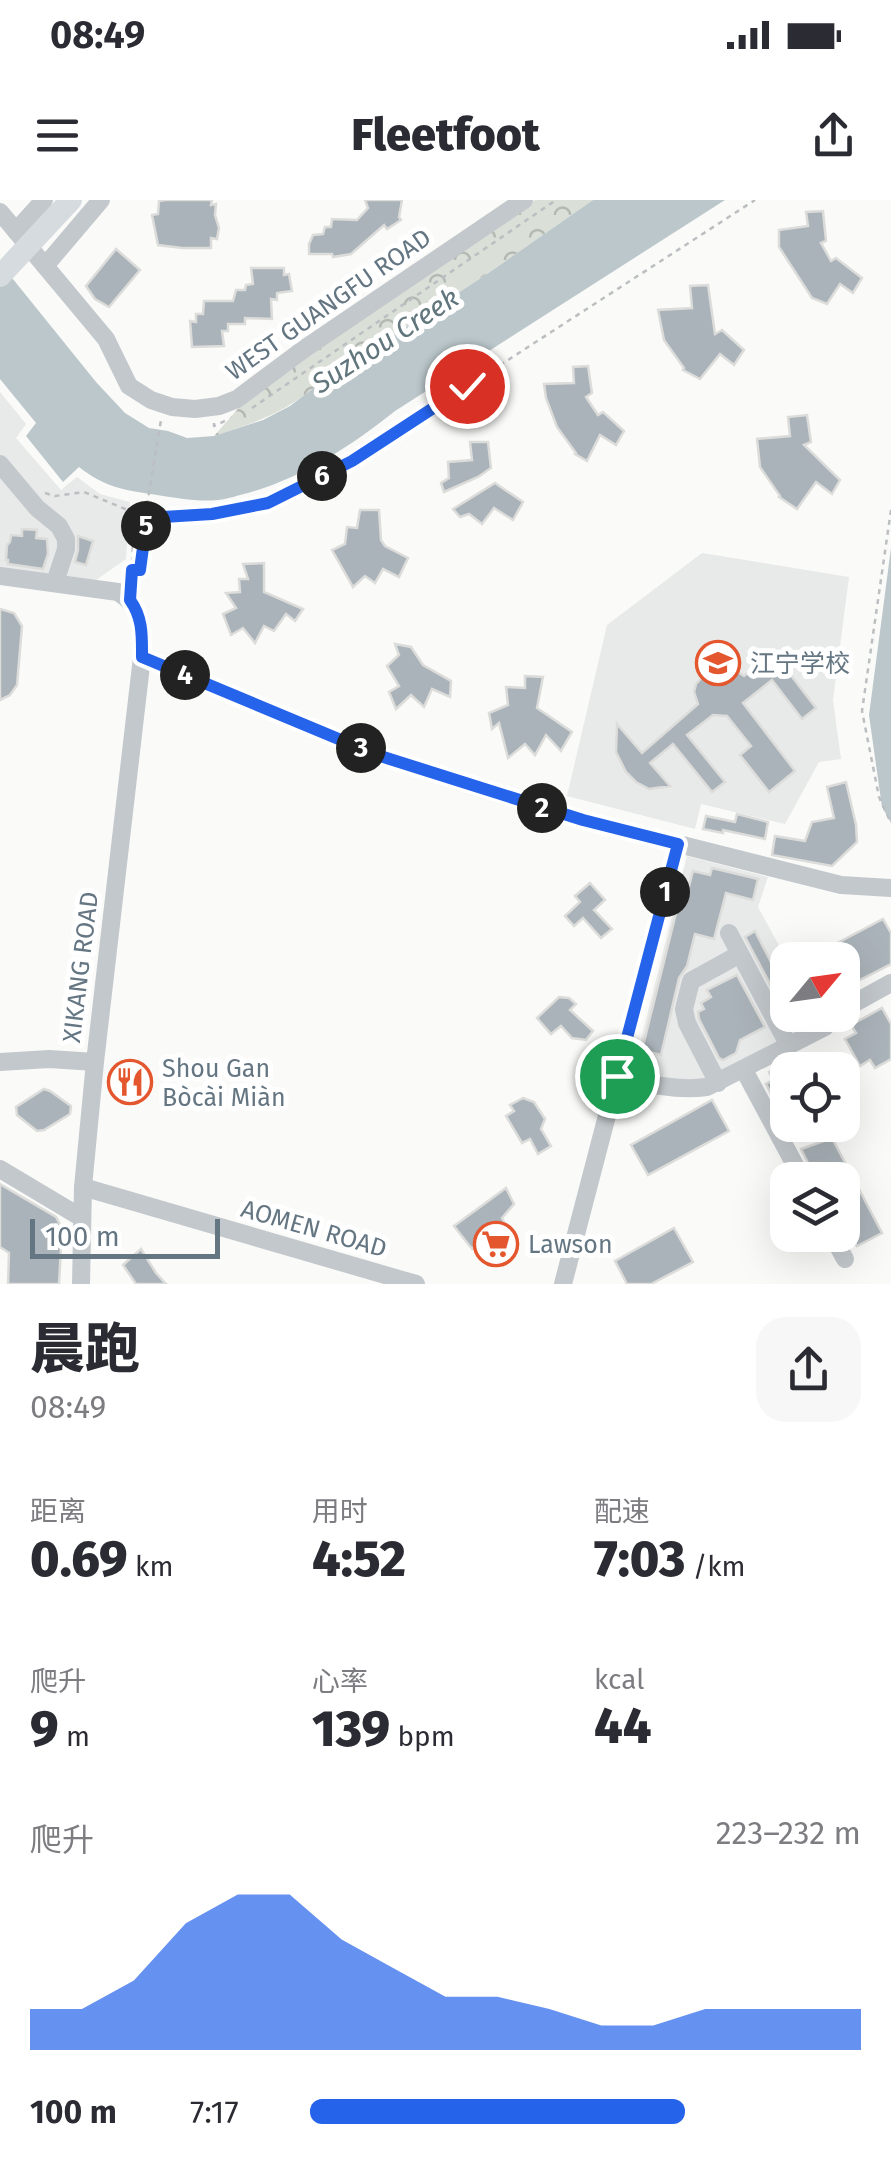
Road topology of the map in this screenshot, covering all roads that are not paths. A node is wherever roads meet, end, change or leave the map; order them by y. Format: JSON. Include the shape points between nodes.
{"nodes":[{"id":1,"x":44,"y":200,"type":"edge"},
{"id":2,"x":71,"y":200,"type":"edge"},
{"id":3,"x":101,"y":200,"type":"edge"},
{"id":4,"x":524,"y":200,"type":"edge"},
{"id":5,"x":0,"y":212,"type":"edge"},
{"id":6,"x":16,"y":232,"type":"junction"},
{"id":7,"x":45,"y":266,"type":"junction"},
{"id":8,"x":0,"y":276,"type":"edge"},
{"id":9,"x":0,"y":464,"type":"edge"},
{"id":10,"x":0,"y":576,"type":"edge"},
{"id":11,"x":54,"y":582,"type":"junction"},
{"id":12,"x":142,"y":657,"type":"junction"},
{"id":13,"x":678,"y":844,"type":"junction"},
{"id":14,"x":891,"y":888,"type":"edge"},
{"id":15,"x":729,"y":934,"type":"dead end"},
{"id":16,"x":740,"y":954,"type":"junction"},
{"id":17,"x":891,"y":983,"type":"edge"},
{"id":18,"x":860,"y":1000,"type":"edge"},
{"id":19,"x":816,"y":1032,"type":"edge"},
{"id":20,"x":789,"y":1046,"type":"junction"},
{"id":21,"x":0,"y":1062,"type":"edge"},
{"id":22,"x":94,"y":1062,"type":"junction"},
{"id":23,"x":744,"y":1070,"type":"junction"},
{"id":24,"x":617,"y":1076,"type":"junction"},
{"id":25,"x":718,"y":1083,"type":"junction"},
{"id":26,"x":793,"y":1162,"type":"edge"},
{"id":27,"x":0,"y":1169,"type":"edge"},
{"id":28,"x":83,"y":1187,"type":"junction"},
{"id":29,"x":82,"y":1218,"type":"junction"},
{"id":30,"x":841,"y":1252,"type":"edge"},
{"id":31,"x":845,"y":1259,"type":"dead end"},
{"id":32,"x":81,"y":1284,"type":"edge"},
{"id":33,"x":416,"y":1284,"type":"edge"},
{"id":34,"x":563,"y":1284,"type":"edge"}],
"edges":[{"from":1,"to":6,"type":"street"},
{"from":2,"to":8,"type":"main road"},
{"from":3,"to":7,"type":"street"},
{"from":4,"to":7,"type":"street","name":"WEST GUANGFU ROAD","via":[[237,398],[195,409],[151,400],[128,386],[106,339]]},
{"from":5,"to":6,"type":"street","name":"WEST GUANGFU ROAD"},
{"from":6,"to":7,"type":"street","name":"WEST GUANGFU ROAD"},
{"from":9,"to":11,"type":"street","via":[[66,539]]},
{"from":10,"to":11,"type":"street"},
{"from":11,"to":12,"type":"street","name":"XIKANG ROAD","via":[[104,588],[130,600],[142,626]]},
{"from":12,"to":13,"type":"street","via":[[377,755]]},
{"from":12,"to":22,"type":"street","name":"XIKANG ROAD"},
{"from":13,"to":14,"type":"street","via":[[841,885]]},
{"from":13,"to":24,"type":"street"},
{"from":15,"to":16,"type":"street"},
{"from":16,"to":20,"type":"street"},
{"from":16,"to":25,"type":"street","via":[[691,980],[684,1009]]},
{"from":17,"to":18,"type":"street"},
{"from":19,"to":20,"type":"street"},
{"from":20,"to":23,"type":"street"},
{"from":21,"to":22,"type":"street"},
{"from":22,"to":28,"type":"street","name":"XIKANG ROAD"},
{"from":23,"to":25,"type":"street"},
{"from":23,"to":26,"type":"street"},
{"from":24,"to":25,"type":"street","via":[[688,1090]]},
{"from":24,"to":34,"type":"street"},
{"from":27,"to":29,"type":"street"},
{"from":28,"to":29,"type":"street","name":"XIKANG ROAD"},
{"from":28,"to":33,"type":"street","name":"AOMEN ROAD"},
{"from":29,"to":32,"type":"street","name":"XIKANG ROAD"},
{"from":30,"to":31,"type":"street"}]}
